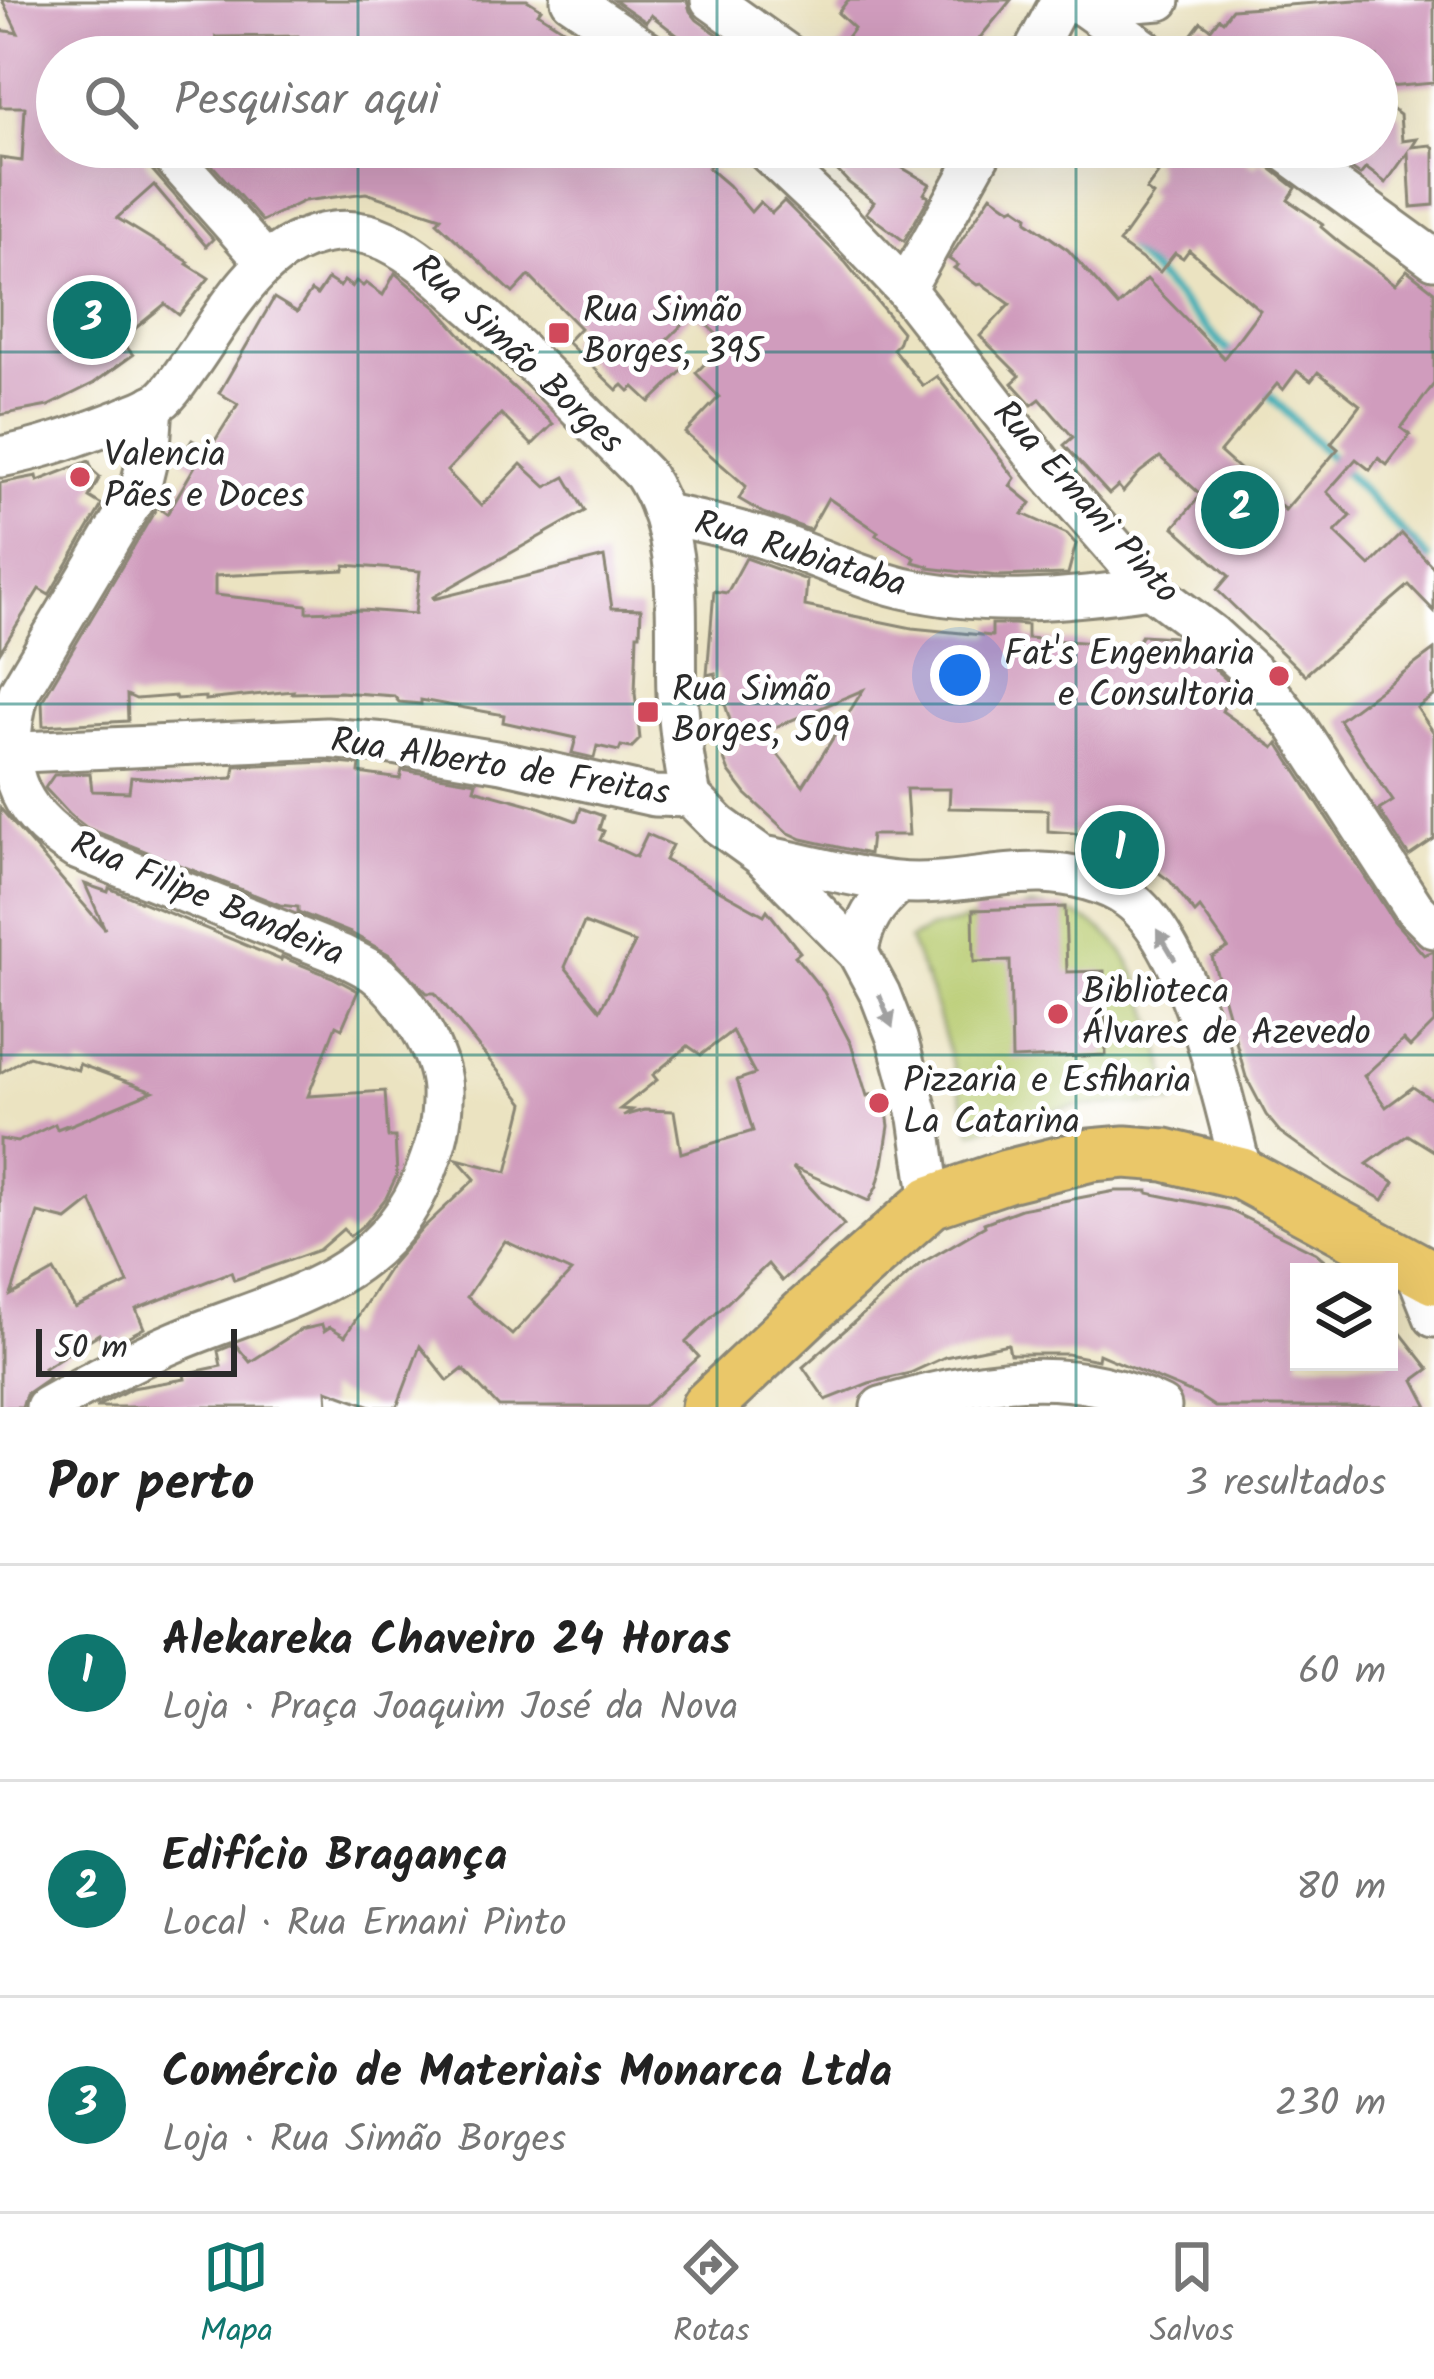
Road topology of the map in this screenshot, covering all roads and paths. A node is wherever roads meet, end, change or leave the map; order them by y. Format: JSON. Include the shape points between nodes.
{"nodes":[{"id":1,"x":571,"y":0,"type":"edge"},
{"id":2,"x":711,"y":0,"type":"edge"},
{"id":3,"x":1160,"y":0,"type":"edge"},
{"id":4,"x":1073,"y":2,"type":"edge"},
{"id":5,"x":624,"y":36,"type":"edge"},
{"id":6,"x":762,"y":36,"type":"edge"},
{"id":7,"x":1047,"y":36,"type":"edge"},
{"id":8,"x":1123,"y":36,"type":"edge"},
{"id":9,"x":183,"y":168,"type":"edge"},
{"id":10,"x":784,"y":168,"type":"edge"},
{"id":11,"x":963,"y":168,"type":"edge"},
{"id":12,"x":1309,"y":168,"type":"edge"},
{"id":13,"x":1434,"y":259,"type":"edge"},
{"id":14,"x":266,"y":262,"type":"junction"},
{"id":15,"x":905,"y":289,"type":"junction"},
{"id":16,"x":153,"y":405,"type":"junction"},
{"id":17,"x":0,"y":458,"type":"edge"},
{"id":18,"x":665,"y":514,"type":"junction"},
{"id":19,"x":1150,"y":588,"type":"junction"},
{"id":20,"x":2,"y":753,"type":"edge"},
{"id":21,"x":691,"y":797,"type":"junction"},
{"id":22,"x":761,"y":856,"type":"junction"},
{"id":23,"x":898,"y":883,"type":"junction"},
{"id":24,"x":1434,"y":928,"type":"edge"},
{"id":25,"x":858,"y":953,"type":"junction"},
{"id":26,"x":1243,"y":1174,"type":"junction"},
{"id":27,"x":931,"y":1202,"type":"junction"},
{"id":28,"x":1424,"y":1273,"type":"edge"},
{"id":29,"x":1434,"y":1317,"type":"edge"},
{"id":30,"x":46,"y":1407,"type":"edge"},
{"id":31,"x":707,"y":1407,"type":"edge"},
{"id":32,"x":881,"y":1407,"type":"edge"},
{"id":33,"x":1161,"y":1407,"type":"edge"}],
"edges":[{"from":1,"to":5,"type":"street"},
{"from":2,"to":6,"type":"street"},
{"from":3,"to":4,"type":"street"},
{"from":4,"to":7,"type":"street"},
{"from":4,"to":8,"type":"street"},
{"from":9,"to":14,"type":"street"},
{"from":10,"to":15,"type":"street","name":"Rua Ernani Pinto"},
{"from":11,"to":15,"type":"street"},
{"from":12,"to":13,"type":"street"},
{"from":14,"to":16,"type":"street","name":"Rua Simão Borges"},
{"from":14,"to":18,"type":"street","name":"Rua Simão Borges","via":[[298,242],[340,232],[405,251],[534,362],[644,473]]},
{"from":15,"to":19,"type":"street","name":"Rua Ernani Pinto"},
{"from":16,"to":17,"type":"street","name":"Rua Simão Borges"},
{"from":16,"to":20,"type":"street","via":[[140,489],[19,692]]},
{"from":18,"to":19,"type":"street","name":"Rua Rubiataba","via":[[933,595],[1068,600]]},
{"from":18,"to":21,"type":"street","name":"Rua Simão Borges"},
{"from":19,"to":24,"type":"street","name":"Rua Ernani Pinto","via":[[1266,687]]},
{"from":20,"to":21,"type":"street","name":"Rua Alberto de Freitas","via":[[326,738]]},
{"from":20,"to":30,"type":"street","name":"Rua Filipe Bandeira","via":[[36,819],[76,849],[377,975],[406,1005],[441,1080],[442,1120],[416,1198],[352,1268],[125,1364]]},
{"from":21,"to":22,"type":"street","name":"Rua Alberto de Freitas"},
{"from":22,"to":23,"type":"street"},
{"from":22,"to":25,"type":"street","name":"Rua Alberto de Freitas"},
{"from":23,"to":25,"type":"street","via":[[869,914]]},
{"from":26,"to":23,"type":"street","one_way":true,"via":[[1176,962],[1129,899],[1043,873]]},
{"from":25,"to":27,"type":"street","name":"Rua Alberto de Freitas","one_way":true,"via":[[897,1039]]},
{"from":26,"to":27,"type":"main road","via":[[1165,1155],[1091,1155]]},
{"from":26,"to":28,"type":"main road"},
{"from":27,"to":31,"type":"main road"},
{"from":28,"to":29,"type":"street"},
{"from":32,"to":33,"type":"street","via":[[975,1383],[1044,1377],[1131,1393]]}]}
